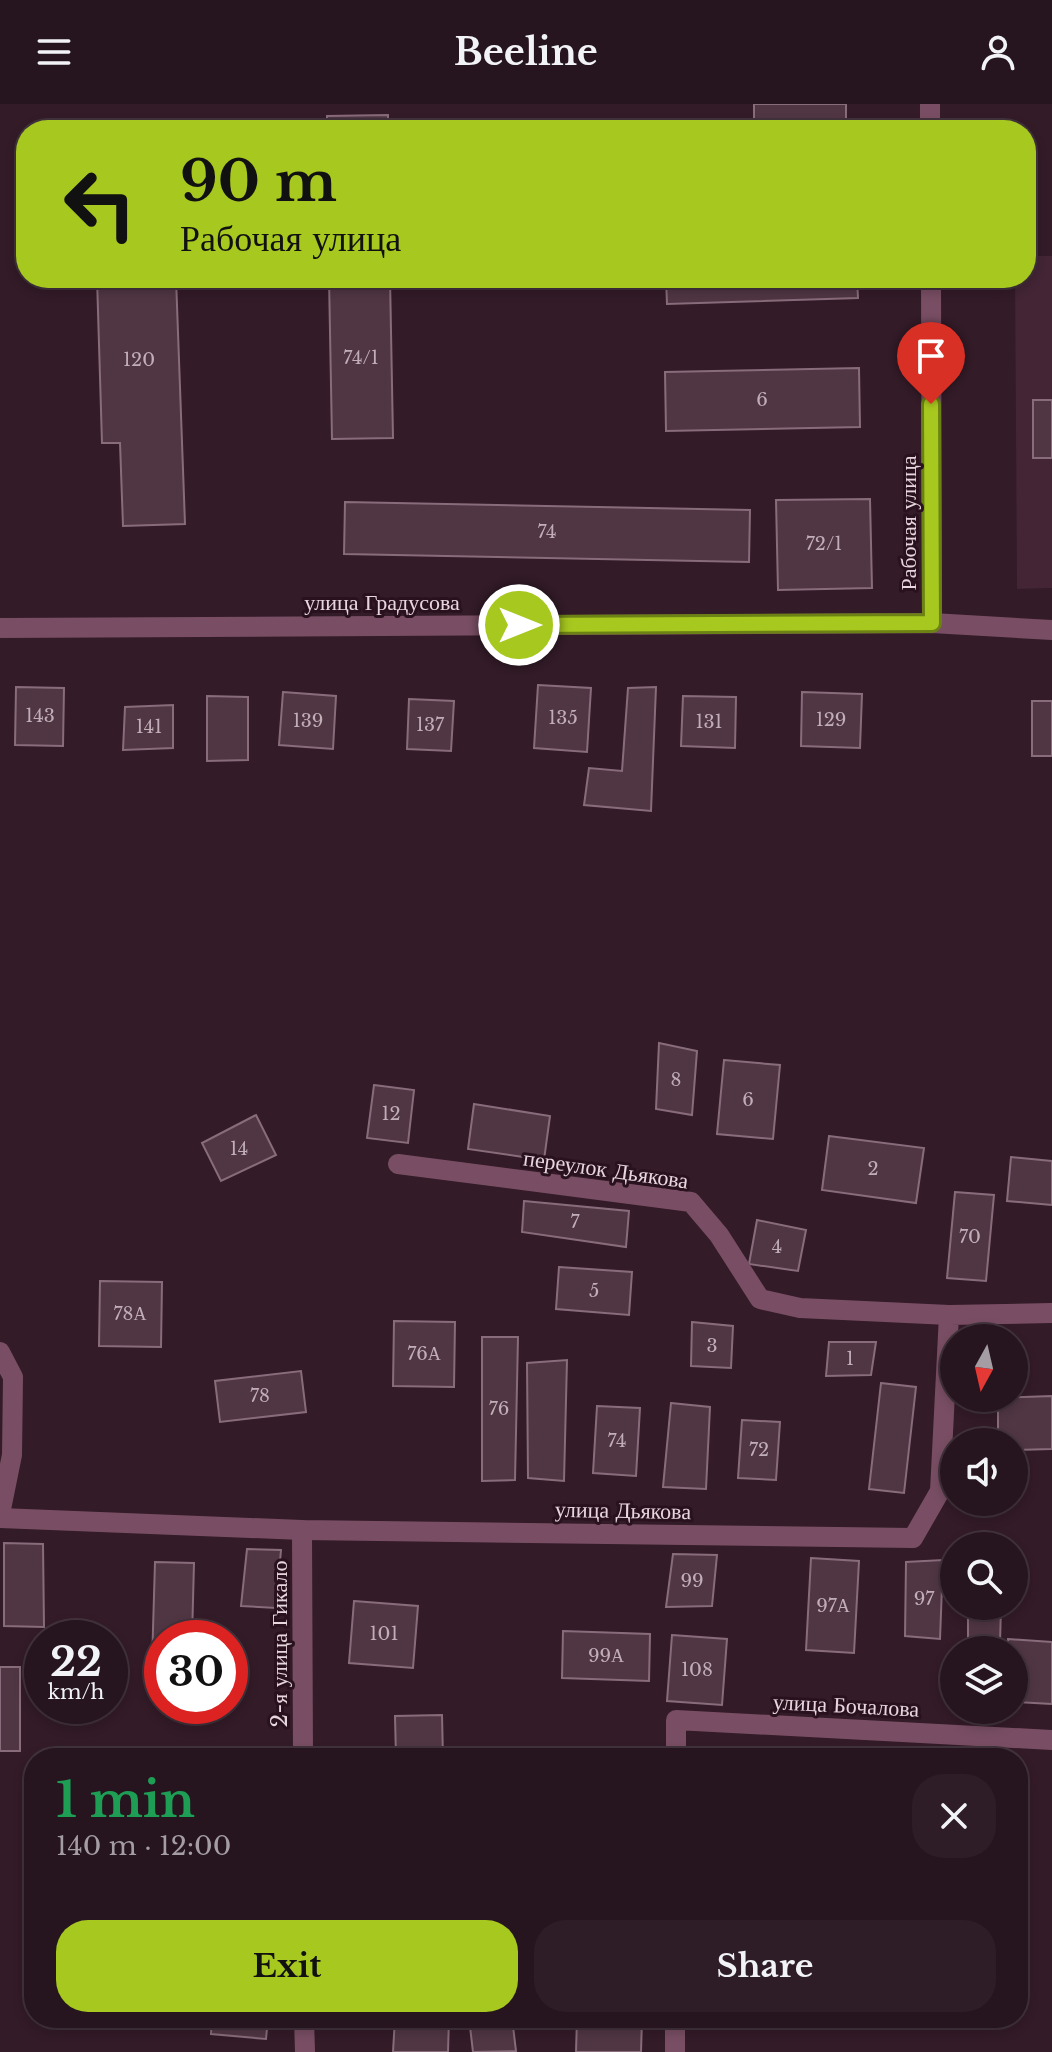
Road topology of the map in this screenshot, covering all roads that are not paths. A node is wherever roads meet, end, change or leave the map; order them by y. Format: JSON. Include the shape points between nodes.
{"nodes":[{"id":1,"x":931,"y":288,"type":"edge"},
{"id":2,"x":932,"y":623,"type":"junction"},
{"id":3,"x":0,"y":628,"type":"edge"},
{"id":4,"x":1052,"y":630,"type":"edge"},
{"id":5,"x":398,"y":1164,"type":"dead end"},
{"id":6,"x":1052,"y":1313,"type":"edge"},
{"id":7,"x":949,"y":1315,"type":"junction"},
{"id":8,"x":0,"y":1352,"type":"edge"},
{"id":9,"x":0,"y":1516,"type":"edge"},
{"id":10,"x":302,"y":1530,"type":"junction"},
{"id":11,"x":1052,"y":1740,"type":"edge"},
{"id":12,"x":303,"y":1748,"type":"edge"},
{"id":13,"x":676,"y":1748,"type":"edge"},
{"id":14,"x":304,"y":2028,"type":"edge"},
{"id":15,"x":675,"y":2028,"type":"edge"},
{"id":16,"x":305,"y":2052,"type":"edge"},
{"id":17,"x":675,"y":2052,"type":"edge"}],
"edges":[{"from":1,"to":2,"type":"street","name":"Рабочая улица"},
{"from":2,"to":3,"type":"street","name":"улица Градусова"},
{"from":2,"to":4,"type":"street","name":"улица Градусова"},
{"from":5,"to":7,"type":"street","name":"переулок Дьякова","via":[[691,1202],[760,1299],[800,1308]]},
{"from":6,"to":7,"type":"street"},
{"from":7,"to":10,"type":"street","name":"улица Дьякова","via":[[940,1491],[913,1538]]},
{"from":8,"to":9,"type":"street","name":"улица Дьякова","via":[[13,1377],[12,1455]]},
{"from":9,"to":10,"type":"street","name":"улица Дьякова"},
{"from":10,"to":12,"type":"street","name":"2-я улица Гикало"},
{"from":11,"to":13,"type":"street","name":"улица Бочалова","via":[[676,1720]]},
{"from":14,"to":16,"type":"street"},
{"from":15,"to":17,"type":"street"}]}
